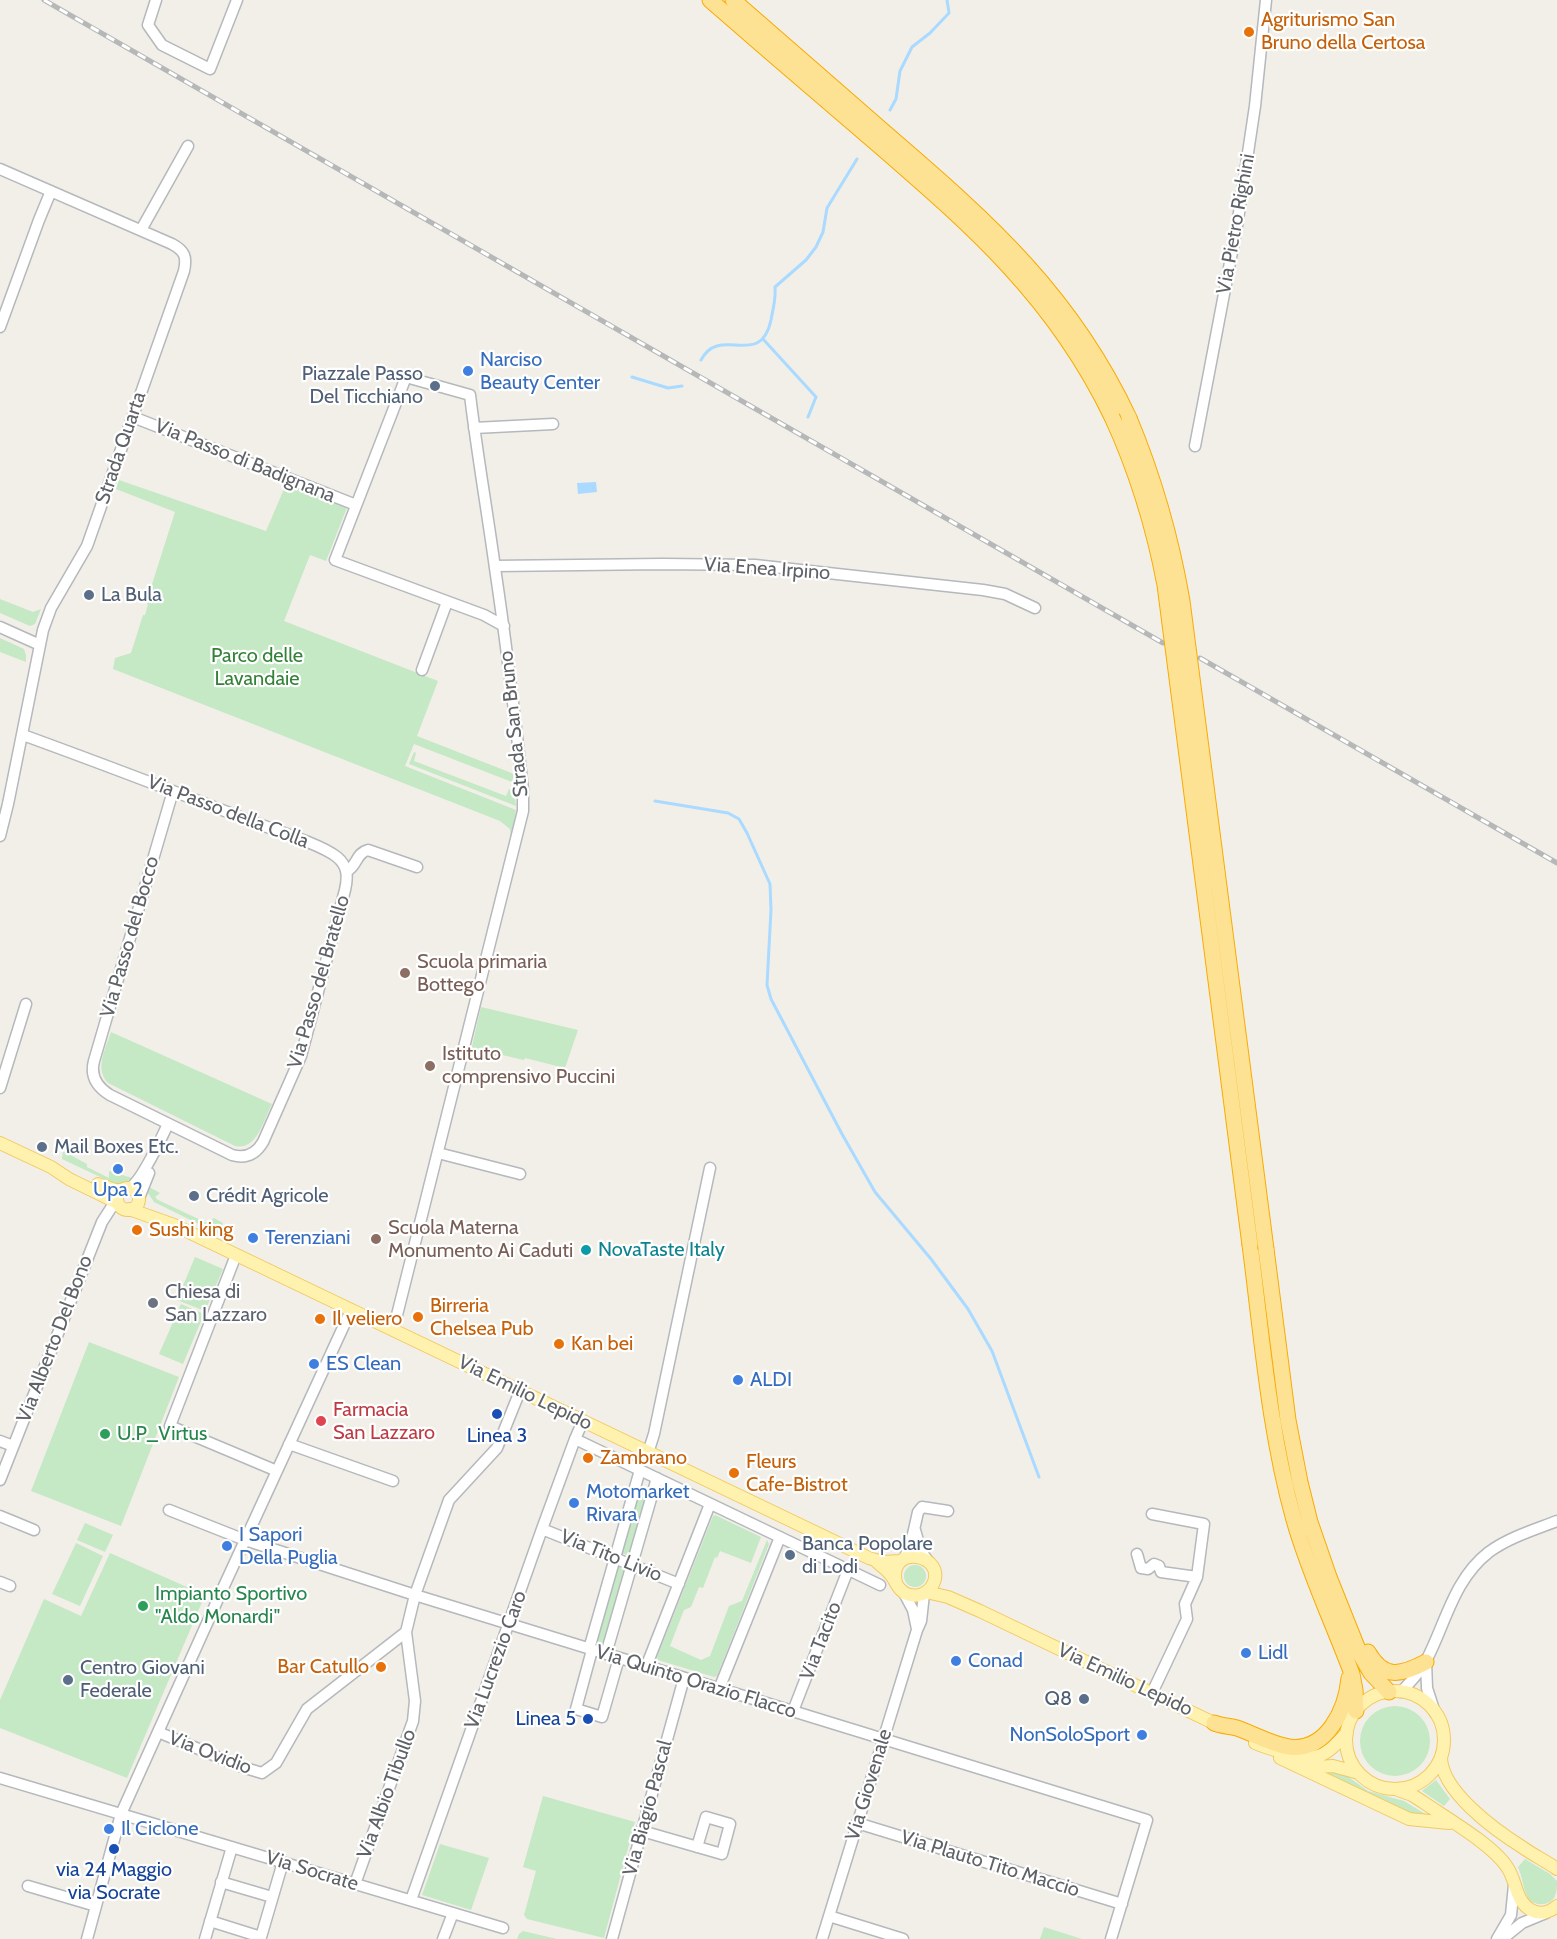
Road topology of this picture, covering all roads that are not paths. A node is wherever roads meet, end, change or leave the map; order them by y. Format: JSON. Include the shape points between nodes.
{"nodes":[{"id":1,"x":156,"y":0,"type":"edge"},
{"id":2,"x":237,"y":0,"type":"edge"},
{"id":3,"x":710,"y":0,"type":"edge"},
{"id":4,"x":733,"y":0,"type":"edge"},
{"id":5,"x":1266,"y":0,"type":"edge"},
{"id":6,"x":188,"y":146,"type":"dead end"},
{"id":7,"x":0,"y":169,"type":"edge"},
{"id":8,"x":51,"y":191,"type":"junction"},
{"id":9,"x":141,"y":230,"type":"junction"},
{"id":10,"x":0,"y":327,"type":"edge"},
{"id":11,"x":133,"y":417,"type":"junction"},
{"id":12,"x":553,"y":424,"type":"dead end"},
{"id":13,"x":474,"y":428,"type":"junction"},
{"id":14,"x":1196,"y":446,"type":"dead end"},
{"id":15,"x":356,"y":505,"type":"junction"},
{"id":16,"x":495,"y":566,"type":"junction"},
{"id":17,"x":447,"y":602,"type":"junction"},
{"id":18,"x":1035,"y":608,"type":"dead end"},
{"id":19,"x":504,"y":626,"type":"junction"},
{"id":20,"x":0,"y":627,"type":"edge"},
{"id":21,"x":40,"y":645,"type":"junction"},
{"id":22,"x":422,"y":670,"type":"dead end"},
{"id":23,"x":23,"y":735,"type":"junction"},
{"id":24,"x":173,"y":791,"type":"junction"},
{"id":25,"x":0,"y":836,"type":"edge"},
{"id":26,"x":417,"y":867,"type":"dead end"},
{"id":27,"x":346,"y":871,"type":"junction"},
{"id":28,"x":26,"y":1004,"type":"dead end"},
{"id":29,"x":0,"y":1088,"type":"edge"},
{"id":30,"x":168,"y":1124,"type":"junction"},
{"id":31,"x":0,"y":1143,"type":"edge"},
{"id":32,"x":156,"y":1150,"type":"junction"},
{"id":33,"x":438,"y":1153,"type":"junction"},
{"id":34,"x":51,"y":1167,"type":"junction"},
{"id":35,"x":710,"y":1168,"type":"dead end"},
{"id":36,"x":520,"y":1174,"type":"dead end"},
{"id":37,"x":126,"y":1189,"type":"junction"},
{"id":38,"x":139,"y":1198,"type":"junction"},
{"id":39,"x":124,"y":1206,"type":"junction"},
{"id":40,"x":174,"y":1225,"type":"junction"},
{"id":41,"x":236,"y":1255,"type":"junction"},
{"id":42,"x":351,"y":1310,"type":"junction"},
{"id":43,"x":391,"y":1329,"type":"junction"},
{"id":44,"x":520,"y":1391,"type":"junction"},
{"id":45,"x":583,"y":1421,"type":"junction"},
{"id":46,"x":575,"y":1439,"type":"junction"},
{"id":47,"x":0,"y":1441,"type":"edge"},
{"id":48,"x":289,"y":1444,"type":"junction"},
{"id":49,"x":13,"y":1446,"type":"junction"},
{"id":50,"x":648,"y":1453,"type":"junction"},
{"id":51,"x":640,"y":1470,"type":"junction"},
{"id":52,"x":277,"y":1471,"type":"junction"},
{"id":53,"x":657,"y":1478,"type":"junction"},
{"id":54,"x":0,"y":1480,"type":"edge"},
{"id":55,"x":393,"y":1481,"type":"dead end"},
{"id":56,"x":710,"y":1504,"type":"junction"},
{"id":57,"x":169,"y":1510,"type":"dead end"},
{"id":58,"x":948,"y":1511,"type":"dead end"},
{"id":59,"x":1152,"y":1514,"type":"dead end"},
{"id":60,"x":0,"y":1516,"type":"edge"},
{"id":61,"x":1557,"y":1521,"type":"edge"},
{"id":62,"x":915,"y":1527,"type":"junction"},
{"id":63,"x":542,"y":1529,"type":"junction"},
{"id":64,"x":34,"y":1530,"type":"dead end"},
{"id":65,"x":780,"y":1537,"type":"junction"},
{"id":66,"x":245,"y":1540,"type":"junction"},
{"id":67,"x":1137,"y":1554,"type":"dead end"},
{"id":68,"x":615,"y":1558,"type":"junction"},
{"id":69,"x":903,"y":1560,"type":"junction"},
{"id":70,"x":876,"y":1561,"type":"junction"},
{"id":71,"x":928,"y":1561,"type":"junction"},
{"id":72,"x":632,"y":1565,"type":"junction"},
{"id":73,"x":849,"y":1570,"type":"junction"},
{"id":74,"x":1197,"y":1577,"type":"junction"},
{"id":75,"x":934,"y":1579,"type":"junction"},
{"id":76,"x":896,"y":1583,"type":"junction"},
{"id":77,"x":679,"y":1584,"type":"junction"},
{"id":78,"x":880,"y":1585,"type":"dead end"},
{"id":79,"x":904,"y":1593,"type":"junction"},
{"id":80,"x":925,"y":1593,"type":"junction"},
{"id":81,"x":1335,"y":1593,"type":"junction"},
{"id":82,"x":415,"y":1595,"type":"junction"},
{"id":83,"x":976,"y":1609,"type":"junction"},
{"id":84,"x":508,"y":1624,"type":"junction"},
{"id":85,"x":917,"y":1630,"type":"junction"},
{"id":86,"x":406,"y":1632,"type":"junction"},
{"id":87,"x":590,"y":1649,"type":"junction"},
{"id":88,"x":606,"y":1654,"type":"junction"},
{"id":89,"x":619,"y":1658,"type":"junction"},
{"id":90,"x":1347,"y":1660,"type":"junction"},
{"id":91,"x":1426,"y":1662,"type":"junction"},
{"id":92,"x":646,"y":1666,"type":"junction"},
{"id":93,"x":684,"y":1678,"type":"junction"},
{"id":94,"x":719,"y":1689,"type":"junction"},
{"id":95,"x":1395,"y":1692,"type":"junction"},
{"id":96,"x":1152,"y":1694,"type":"junction"},
{"id":97,"x":1356,"y":1711,"type":"junction"},
{"id":98,"x":793,"y":1712,"type":"junction"},
{"id":99,"x":1435,"y":1713,"type":"junction"},
{"id":100,"x":1214,"y":1723,"type":"junction"},
{"id":101,"x":158,"y":1732,"type":"junction"},
{"id":102,"x":1347,"y":1733,"type":"junction"},
{"id":103,"x":883,"y":1739,"type":"junction"},
{"id":104,"x":1273,"y":1751,"type":"junction"},
{"id":105,"x":1442,"y":1755,"type":"junction"},
{"id":106,"x":1301,"y":1768,"type":"junction"},
{"id":107,"x":1359,"y":1773,"type":"junction"},
{"id":108,"x":0,"y":1778,"type":"edge"},
{"id":109,"x":1391,"y":1789,"type":"junction"},
{"id":110,"x":122,"y":1814,"type":"junction"},
{"id":111,"x":858,"y":1823,"type":"junction"},
{"id":112,"x":1458,"y":1826,"type":"junction"},
{"id":113,"x":642,"y":1831,"type":"junction"},
{"id":114,"x":232,"y":1847,"type":"junction"},
{"id":115,"x":698,"y":1847,"type":"dead end"},
{"id":116,"x":283,"y":1862,"type":"junction"},
{"id":117,"x":1557,"y":1869,"type":"edge"},
{"id":118,"x":1514,"y":1879,"type":"junction"},
{"id":119,"x":221,"y":1882,"type":"junction"},
{"id":120,"x":355,"y":1884,"type":"junction"},
{"id":121,"x":28,"y":1886,"type":"dead end"},
{"id":122,"x":273,"y":1898,"type":"junction"},
{"id":123,"x":411,"y":1900,"type":"junction"},
{"id":124,"x":1122,"y":1904,"type":"junction"},
{"id":125,"x":96,"y":1906,"type":"junction"},
{"id":126,"x":1554,"y":1910,"type":"edge"},
{"id":127,"x":453,"y":1913,"type":"junction"},
{"id":128,"x":829,"y":1916,"type":"junction"},
{"id":129,"x":210,"y":1921,"type":"junction"},
{"id":130,"x":503,"y":1928,"type":"dead end"},
{"id":131,"x":87,"y":1939,"type":"edge"},
{"id":132,"x":205,"y":1939,"type":"edge"},
{"id":133,"x":443,"y":1939,"type":"edge"},
{"id":134,"x":612,"y":1939,"type":"edge"},
{"id":135,"x":822,"y":1939,"type":"edge"},
{"id":136,"x":903,"y":1939,"type":"edge"},
{"id":137,"x":1111,"y":1939,"type":"edge"},
{"id":138,"x":1498,"y":1939,"type":"edge"}],
"edges":[{"from":1,"to":2,"type":"street","via":[[148,26],[162,45],[210,69]]},
{"from":3,"to":90,"type":"highway","bridge":true,"via":[[999,255],[1036,297],[1087,369],[1131,460],[1156,543],[1166,596],[1283,1477],[1303,1550]]},
{"from":4,"to":81,"type":"highway","bridge":true,"via":[[953,191],[1017,253],[1083,335],[1129,418],[1159,498],[1175,560],[1282,1378],[1295,1461],[1310,1522]]},
{"from":5,"to":14,"type":"street","name":"Via Pietro Righini","via":[[1237,226]]},
{"from":6,"to":9,"type":"street"},
{"from":7,"to":8,"type":"street","name":"Strada Quarta"},
{"from":8,"to":9,"type":"street","name":"Strada Quarta"},
{"from":8,"to":10,"type":"street"},
{"from":9,"to":11,"type":"street","name":"Strada Quarta","via":[[180,249],[186,260]]},
{"from":11,"to":15,"type":"street","name":"Via Passo di Badignana"},
{"from":11,"to":21,"type":"street","name":"Strada Quarta","via":[[87,546],[51,608]]},
{"from":12,"to":13,"type":"street"},
{"from":13,"to":15,"type":"street","name":"Strada San Bruno","via":[[470,395],[405,376]]},
{"from":13,"to":16,"type":"street","name":"Strada San Bruno"},
{"from":15,"to":17,"type":"street","via":[[335,560]]},
{"from":16,"to":18,"type":"street","name":"Via Enea Irpino","via":[[754,565],[983,590],[1005,594]]},
{"from":16,"to":19,"type":"street","name":"Strada San Bruno"},
{"from":17,"to":19,"type":"street"},
{"from":17,"to":22,"type":"street"},
{"from":19,"to":33,"type":"street","name":"Strada San Bruno","via":[[523,811]]},
{"from":20,"to":21,"type":"street"},
{"from":21,"to":23,"type":"street","name":"Strada Quarta"},
{"from":23,"to":24,"type":"street","name":"Via Passo della Colla"},
{"from":23,"to":25,"type":"street","name":"Strada Quarta"},
{"from":24,"to":27,"type":"street","name":"Via Passo della Colla","via":[[329,852]]},
{"from":24,"to":30,"type":"street","name":"Via Passo del Bocco","via":[[92,1072],[96,1083],[110,1095]]},
{"from":26,"to":27,"type":"street","via":[[368,850]]},
{"from":27,"to":30,"type":"street","name":"Via Passo del Bratello","via":[[345,890],[301,1056],[257,1151],[244,1157],[232,1155]]},
{"from":28,"to":29,"type":"street"},
{"from":30,"to":32,"type":"street"},
{"from":31,"to":34,"type":"main road","name":"Via Emilio Lepido"},
{"from":32,"to":37,"type":"street","via":[[136,1183]]},
{"from":32,"to":38,"type":"street"},
{"from":33,"to":36,"type":"street"},
{"from":33,"to":43,"type":"street","name":"Strada San Bruno"},
{"from":34,"to":37,"type":"main road","name":"Via Emilio Lepido","via":[[112,1189]]},
{"from":34,"to":39,"type":"main road","name":"Via Emilio Lepido"},
{"from":35,"to":50,"type":"street"},
{"from":37,"to":38,"type":"main road","name":"Via Emilio Lepido","via":[[136,1191]]},
{"from":37,"to":39,"type":"main road","via":[[117,1197]]},
{"from":38,"to":39,"type":"main road","via":[[138,1204]]},
{"from":38,"to":40,"type":"main road","name":"Via Emilio Lepido"},
{"from":39,"to":40,"type":"main road","name":"Via Emilio Lepido"},
{"from":39,"to":49,"type":"street","name":"Via Alberto Del Bono","via":[[111,1208],[102,1222]]},
{"from":40,"to":41,"type":"main road","name":"Via Emilio Lepido"},
{"from":41,"to":42,"type":"main road","name":"Via Emilio Lepido"},
{"from":41,"to":52,"type":"street","via":[[170,1426]]},
{"from":42,"to":43,"type":"main road","name":"Via Emilio Lepido"},
{"from":42,"to":48,"type":"street"},
{"from":43,"to":44,"type":"main road","name":"Via Emilio Lepido"},
{"from":44,"to":45,"type":"main road","name":"Via Emilio Lepido"},
{"from":44,"to":82,"type":"street","via":[[497,1448],[449,1500]]},
{"from":45,"to":46,"type":"street","name":"Via Lucrezio Caro"},
{"from":45,"to":50,"type":"main road","name":"Via Emilio Lepido"},
{"from":46,"to":51,"type":"street","name":"Via Emilio Lepido"},
{"from":46,"to":63,"type":"street","name":"Via Lucrezio Caro"},
{"from":47,"to":49,"type":"street"},
{"from":48,"to":52,"type":"street"},
{"from":48,"to":55,"type":"street"},
{"from":49,"to":54,"type":"street","name":"Via Alberto Del Bono"},
{"from":50,"to":70,"type":"main road","name":"Via Emilio Lepido"},
{"from":51,"to":53,"type":"street","name":"Via Emilio Lepido"},
{"from":51,"to":68,"type":"street"},
{"from":52,"to":66,"type":"street"},
{"from":53,"to":56,"type":"street","name":"Via Emilio Lepido"},
{"from":53,"to":72,"type":"street"},
{"from":56,"to":65,"type":"street","name":"Via Emilio Lepido"},
{"from":56,"to":77,"type":"street"},
{"from":57,"to":66,"type":"street","name":"Via Quinto Orazio Flacco"},
{"from":58,"to":62,"type":"street","via":[[922,1507]]},
{"from":59,"to":74,"type":"street","via":[[1204,1524]]},
{"from":60,"to":64,"type":"street"},
{"from":61,"to":91,"type":"street","via":[[1504,1542],[1475,1565],[1457,1590]]},
{"from":62,"to":69,"type":"street"},
{"from":62,"to":71,"type":"street"},
{"from":63,"to":68,"type":"street","name":"Via Tito Livio"},
{"from":63,"to":84,"type":"street","name":"Via Lucrezio Caro"},
{"from":65,"to":73,"type":"street","name":"Via Emilio Lepido"},
{"from":65,"to":94,"type":"street"},
{"from":66,"to":82,"type":"street","name":"Via Quinto Orazio Flacco"},
{"from":66,"to":101,"type":"street"},
{"from":67,"to":74,"type":"street","via":[[1141,1568],[1148,1569],[1154,1564],[1161,1572]]},
{"from":68,"to":72,"type":"street","name":"Via Tito Livio"},
{"from":68,"to":87,"type":"street"},
{"from":69,"to":70,"type":"main road"},
{"from":69,"to":71,"type":"main road","via":[[916,1556]]},
{"from":69,"to":76,"type":"main road","via":[[895,1571]]},
{"from":70,"to":76,"type":"main road"},
{"from":71,"to":75,"type":"main road"},
{"from":72,"to":77,"type":"street","name":"Via Tito Livio"},
{"from":72,"to":88,"type":"street"},
{"from":73,"to":78,"type":"street","name":"Via Emilio Lepido"},
{"from":73,"to":98,"type":"street","name":"Via Tacito"},
{"from":74,"to":96,"type":"street","via":[[1185,1604],[1187,1619]]},
{"from":75,"to":80,"type":"main road"},
{"from":75,"to":83,"type":"main road","name":"Via Emilio Lepido","via":[[947,1593]]},
{"from":76,"to":79,"type":"main road"},
{"from":77,"to":92,"type":"street"},
{"from":79,"to":80,"type":"main road","name":"Via Emilio Lepido"},
{"from":79,"to":85,"type":"street","via":[[914,1610]]},
{"from":80,"to":83,"type":"main road","name":"Via Emilio Lepido","via":[[948,1597]]},
{"from":80,"to":85,"type":"street","name":"Via Giovenale"},
{"from":81,"to":91,"type":"highway","via":[[1380,1666],[1401,1673]]},
{"from":81,"to":95,"type":"highway","via":[[1363,1660],[1375,1678]]},
{"from":82,"to":84,"type":"street","name":"Via Quinto Orazio Flacco"},
{"from":82,"to":86,"type":"street"},
{"from":83,"to":96,"type":"main road","name":"Via Emilio Lepido"},
{"from":84,"to":87,"type":"street","name":"Via Quinto Orazio Flacco"},
{"from":84,"to":123,"type":"street","name":"Via Lucrezio Caro"},
{"from":85,"to":103,"type":"street","name":"Via Giovenale"},
{"from":86,"to":101,"type":"street","name":"Via Ovidio","via":[[307,1709],[276,1763],[262,1773]]},
{"from":86,"to":120,"type":"street","name":"Via Albio Tibullo","via":[[415,1701],[413,1721]]},
{"from":87,"to":88,"type":"street","name":"Via Quinto Orazio Flacco"},
{"from":87,"to":89,"type":"street","via":[[576,1709],[602,1717]]},
{"from":88,"to":89,"type":"street","name":"Via Quinto Orazio Flacco"},
{"from":89,"to":92,"type":"street","name":"Via Quinto Orazio Flacco"},
{"from":90,"to":97,"type":"highway"},
{"from":90,"to":100,"type":"highway","via":[[1348,1683],[1340,1711],[1330,1730],[1316,1742],[1286,1746]]},
{"from":91,"to":95,"type":"street"},
{"from":91,"to":99,"type":"street","via":[[1427,1690]]},
{"from":92,"to":93,"type":"street","name":"Via Quinto Orazio Flacco"},
{"from":93,"to":94,"type":"street","name":"Via Quinto Orazio Flacco"},
{"from":93,"to":113,"type":"street","name":"Via Biagio Pascal"},
{"from":94,"to":98,"type":"street","name":"Via Quinto Orazio Flacco"},
{"from":95,"to":97,"type":"main road","via":[[1371,1698]]},
{"from":95,"to":99,"type":"main road","via":[[1417,1697]]},
{"from":96,"to":100,"type":"main road","name":"Via Emilio Lepido"},
{"from":97,"to":102,"type":"main road"},
{"from":98,"to":103,"type":"street","name":"Via Quinto Orazio Flacco"},
{"from":99,"to":105,"type":"main road","via":[[1443,1734]]},
{"from":100,"to":104,"type":"main road","name":"Via Emilio Lepido"},
{"from":101,"to":110,"type":"street"},
{"from":102,"to":104,"type":"main road","name":"Via Emilio Lepido","via":[[1329,1751],[1313,1758]]},
{"from":102,"to":107,"type":"main road","via":[[1348,1753]]},
{"from":103,"to":111,"type":"street","name":"Via Giovenale"},
{"from":103,"to":124,"type":"street","name":"Via Quinto Orazio Flacco","via":[[1147,1820]]},
{"from":104,"to":106,"type":"main road","name":"Via Emilio Lepido"},
{"from":105,"to":109,"type":"main road","via":[[1419,1783]]},
{"from":105,"to":117,"type":"main road","via":[[1447,1780],[1459,1797],[1510,1839]]},
{"from":106,"to":107,"type":"main road","via":[[1333,1766]]},
{"from":106,"to":112,"type":"main road","name":"Via Emilio Lepido","via":[[1409,1819]]},
{"from":107,"to":109,"type":"main road","via":[[1370,1782]]},
{"from":108,"to":110,"type":"street","name":"Via Socrate"},
{"from":109,"to":112,"type":"main road","name":"Via Emilio Lepido","via":[[1412,1795]]},
{"from":110,"to":114,"type":"street","name":"Via Socrate"},
{"from":110,"to":125,"type":"street"},
{"from":111,"to":124,"type":"street","name":"Via Plauto Tito Maccio"},
{"from":111,"to":128,"type":"street","name":"Via Giovenale"},
{"from":112,"to":118,"type":"main road","name":"Via Emilio Lepido","via":[[1500,1858]]},
{"from":113,"to":115,"type":"street"},
{"from":113,"to":134,"type":"street","name":"Via Biagio Pascal"},
{"from":114,"to":116,"type":"street","name":"Via Socrate"},
{"from":114,"to":119,"type":"street"},
{"from":116,"to":120,"type":"street","name":"Via Socrate"},
{"from":116,"to":122,"type":"street"},
{"from":118,"to":126,"type":"main road","name":"Via Emilio Lepido","via":[[1526,1907],[1537,1913]]},
{"from":118,"to":138,"type":"street","via":[[1513,1911]]},
{"from":119,"to":122,"type":"street"},
{"from":119,"to":129,"type":"street"},
{"from":120,"to":123,"type":"street","name":"Via Socrate"},
{"from":121,"to":125,"type":"street"},
{"from":122,"to":129,"type":"street","via":[[261,1937]]},
{"from":123,"to":127,"type":"street","name":"Via Socrate"},
{"from":124,"to":137,"type":"street"},
{"from":125,"to":131,"type":"street"},
{"from":126,"to":138,"type":"street","via":[[1522,1923]]},
{"from":127,"to":130,"type":"street","name":"Via Socrate"},
{"from":127,"to":133,"type":"street"},
{"from":128,"to":135,"type":"street","name":"Via Giovenale"},
{"from":128,"to":136,"type":"street"},
{"from":129,"to":132,"type":"street"}]}
